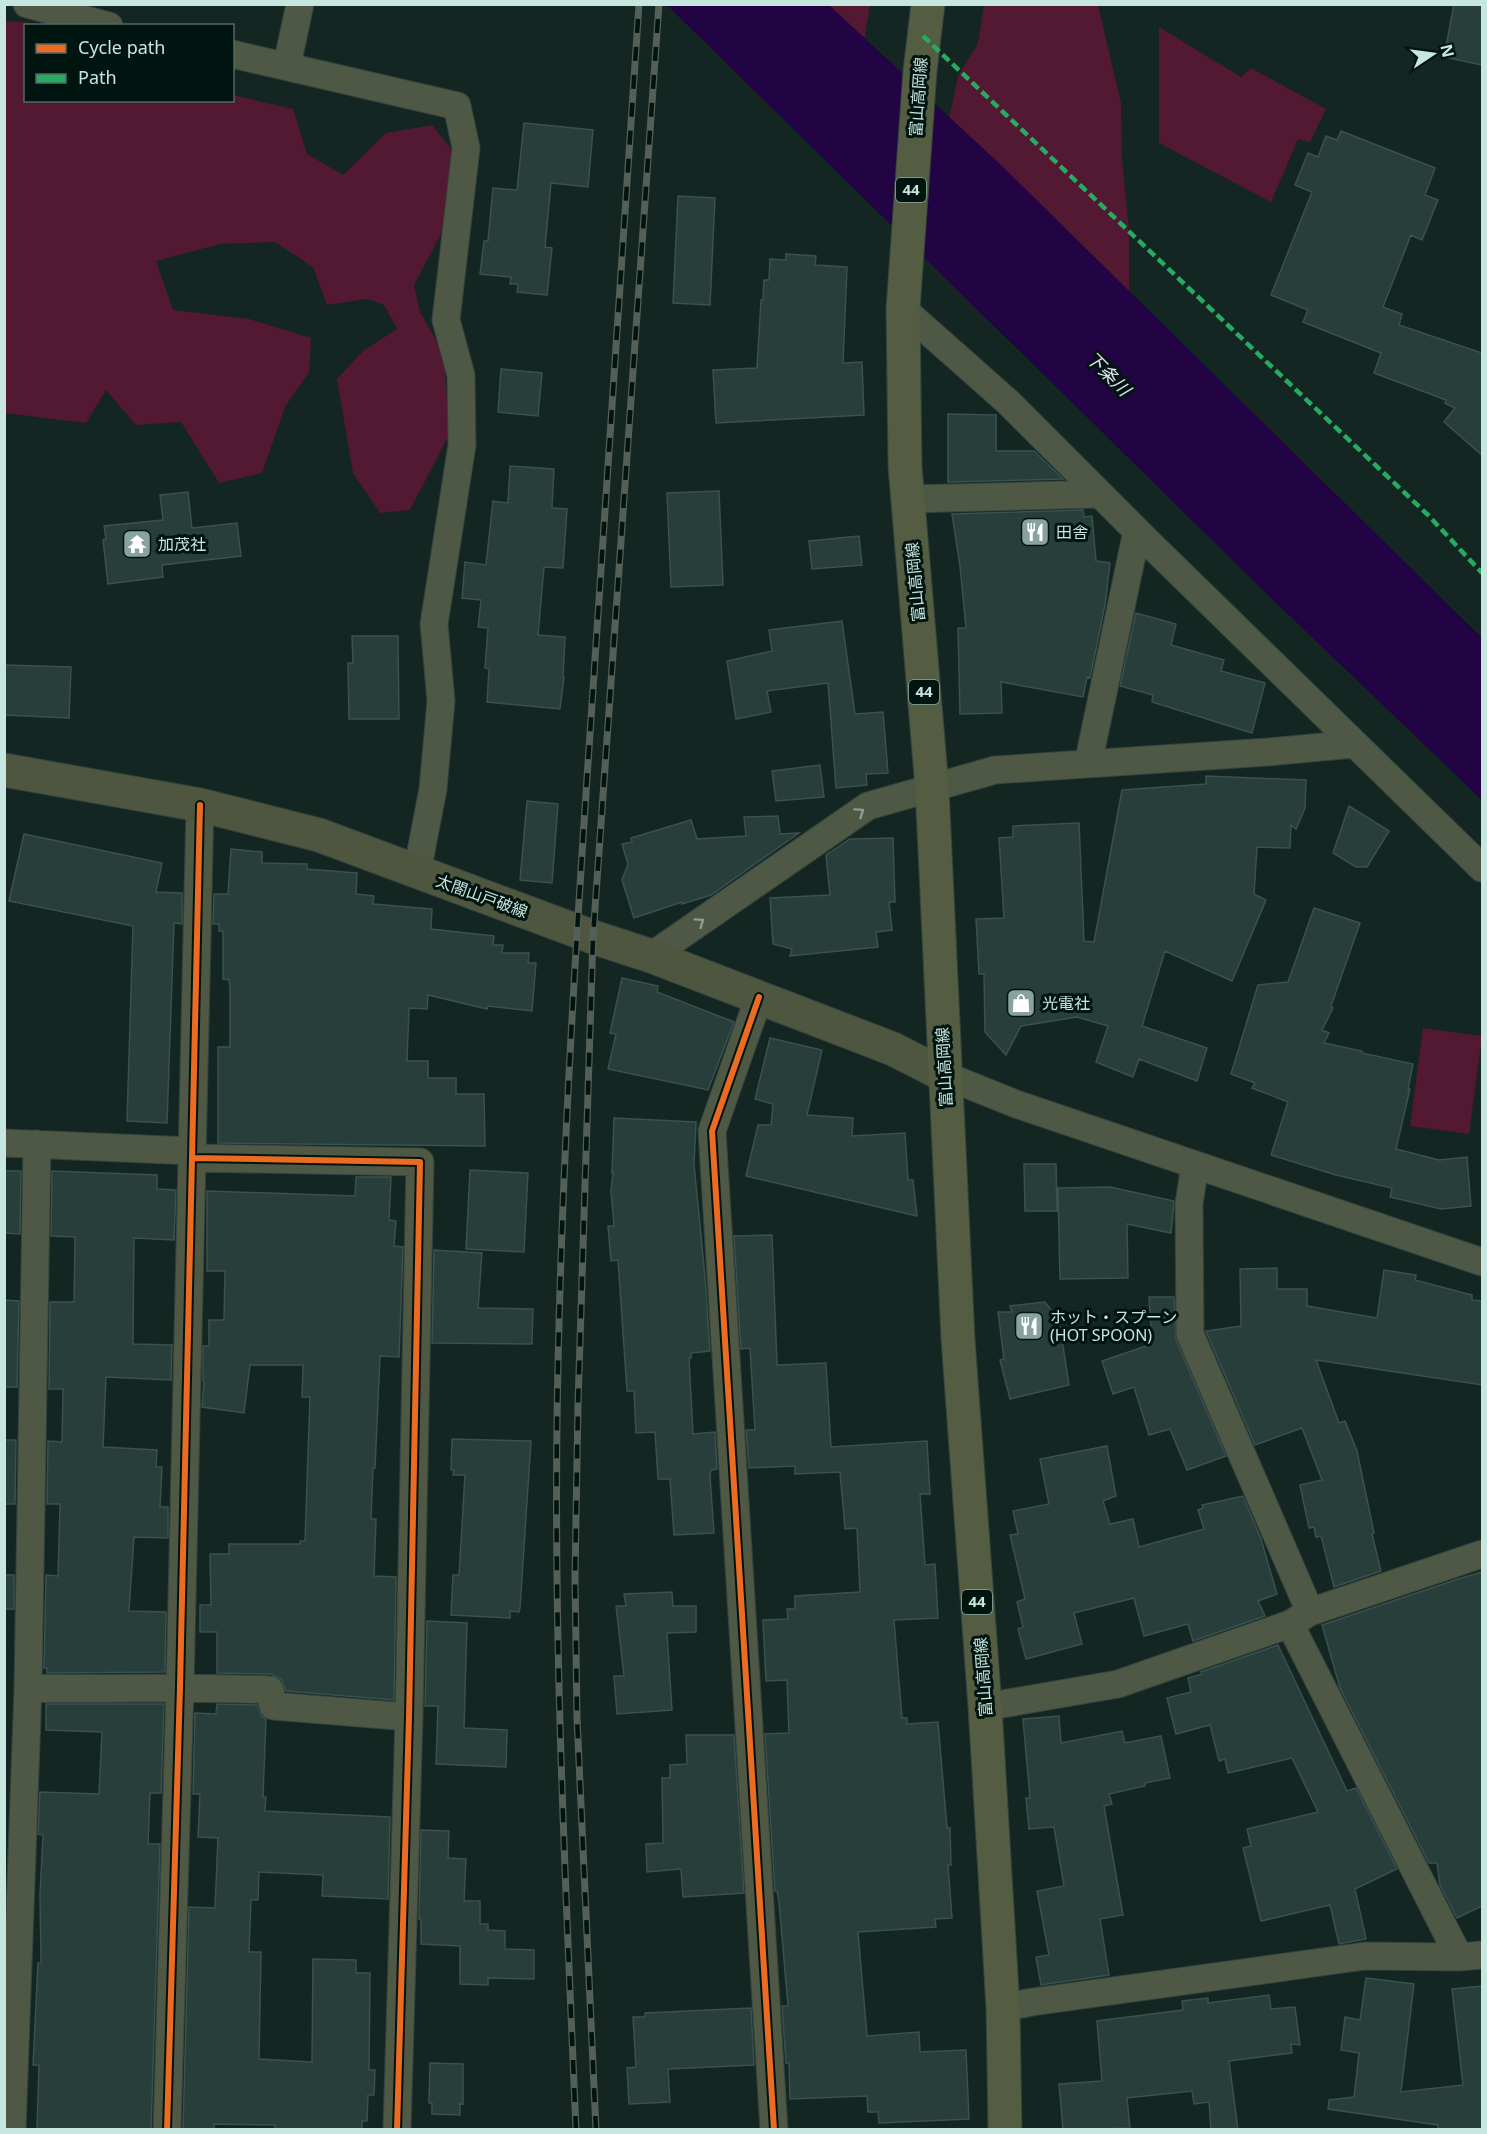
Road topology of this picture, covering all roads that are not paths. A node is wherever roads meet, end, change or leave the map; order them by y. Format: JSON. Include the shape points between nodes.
{"nodes":[{"id":1,"x":27,"y":4,"type":"edge"},
{"id":2,"x":300,"y":4,"type":"edge"},
{"id":3,"x":927,"y":4,"type":"edge"},
{"id":4,"x":102,"y":24,"type":"edge"},
{"id":5,"x":234,"y":54,"type":"edge"},
{"id":6,"x":287,"y":66,"type":"junction"},
{"id":7,"x":903,"y":309,"type":"junction"},
{"id":8,"x":1100,"y":494,"type":"junction"},
{"id":9,"x":908,"y":499,"type":"junction"},
{"id":10,"x":1137,"y":531,"type":"junction"},
{"id":11,"x":1354,"y":744,"type":"junction"},
{"id":12,"x":1088,"y":764,"type":"junction"},
{"id":13,"x":4,"y":770,"type":"edge"},
{"id":14,"x":932,"y":788,"type":"junction"},
{"id":15,"x":200,"y":805,"type":"junction"},
{"id":16,"x":1482,"y":868,"type":"edge"},
{"id":17,"x":417,"y":872,"type":"junction"},
{"id":18,"x":651,"y":956,"type":"junction"},
{"id":19,"x":759,"y":997,"type":"junction"},
{"id":20,"x":944,"y":1075,"type":"junction"},
{"id":21,"x":4,"y":1143,"type":"edge"},
{"id":22,"x":37,"y":1144,"type":"junction"},
{"id":23,"x":192,"y":1154,"type":"junction"},
{"id":24,"x":1195,"y":1165,"type":"junction"},
{"id":25,"x":1482,"y":1262,"type":"edge"},
{"id":26,"x":1482,"y":1554,"type":"edge"},
{"id":27,"x":1300,"y":1618,"type":"junction"},
{"id":28,"x":180,"y":1687,"type":"junction"},
{"id":29,"x":28,"y":1688,"type":"junction"},
{"id":30,"x":985,"y":1707,"type":"junction"},
{"id":31,"x":409,"y":1717,"type":"junction"},
{"id":32,"x":1471,"y":1956,"type":"edge"},
{"id":33,"x":1003,"y":2008,"type":"junction"},
{"id":34,"x":12,"y":2130,"type":"edge"},
{"id":35,"x":167,"y":2130,"type":"edge"},
{"id":36,"x":397,"y":2130,"type":"edge"},
{"id":37,"x":774,"y":2130,"type":"edge"},
{"id":38,"x":1005,"y":2130,"type":"edge"}],
"edges":[{"from":1,"to":4,"type":"street"},
{"from":2,"to":6,"type":"street"},
{"from":3,"to":7,"type":"main road","name":"富山高岡線","number":"44"},
{"from":5,"to":6,"type":"street"},
{"from":6,"to":17,"type":"street","via":[[457,106],[466,148],[446,320],[461,375],[462,445],[434,624],[441,701],[434,789]]},
{"from":7,"to":8,"type":"street","via":[[1008,402]]},
{"from":7,"to":9,"type":"main road","name":"富山高岡線","number":"44"},
{"from":8,"to":9,"type":"street"},
{"from":8,"to":10,"type":"street"},
{"from":9,"to":14,"type":"main road","name":"富山高岡線","number":"44"},
{"from":10,"to":11,"type":"street"},
{"from":10,"to":12,"type":"street"},
{"from":11,"to":12,"type":"street"},
{"from":11,"to":16,"type":"street"},
{"from":12,"to":14,"type":"street","via":[[995,770]]},
{"from":13,"to":15,"type":"main road","name":"太閤山戸破線"},
{"from":18,"to":14,"type":"street","one_way":true,"via":[[868,806]]},
{"from":14,"to":20,"type":"main road","name":"富山高岡線","number":"44"},
{"from":15,"to":17,"type":"main road","name":"太閤山戸破線","via":[[319,835]]},
{"from":15,"to":23,"type":"street"},
{"from":17,"to":18,"type":"main road","name":"太閤山戸破線"},
{"from":18,"to":19,"type":"main road","name":"太閤山戸破線"},
{"from":19,"to":20,"type":"main road","name":"太閤山戸破線","via":[[893,1049]]},
{"from":19,"to":37,"type":"street","via":[[712,1131]]},
{"from":20,"to":24,"type":"street"},
{"from":20,"to":30,"type":"main road","name":"富山高岡線","number":"44","via":[[958,1339]]},
{"from":21,"to":22,"type":"street"},
{"from":22,"to":23,"type":"street"},
{"from":22,"to":29,"type":"street"},
{"from":23,"to":28,"type":"street"},
{"from":23,"to":31,"type":"street","via":[[420,1162]]},
{"from":24,"to":25,"type":"street"},
{"from":24,"to":27,"type":"street","via":[[1189,1204],[1190,1334]]},
{"from":26,"to":27,"type":"street"},
{"from":27,"to":30,"type":"street","via":[[1118,1684]]},
{"from":27,"to":32,"type":"street"},
{"from":28,"to":29,"type":"street"},
{"from":28,"to":31,"type":"street","via":[[270,1690],[273,1706]]},
{"from":28,"to":35,"type":"street"},
{"from":29,"to":34,"type":"street"},
{"from":30,"to":33,"type":"main road","name":"富山高岡線","number":"44"},
{"from":31,"to":36,"type":"street"},
{"from":32,"to":33,"type":"street","via":[[1365,1956]]},
{"from":33,"to":38,"type":"main road","name":"富山高岡線","number":"44"}]}
